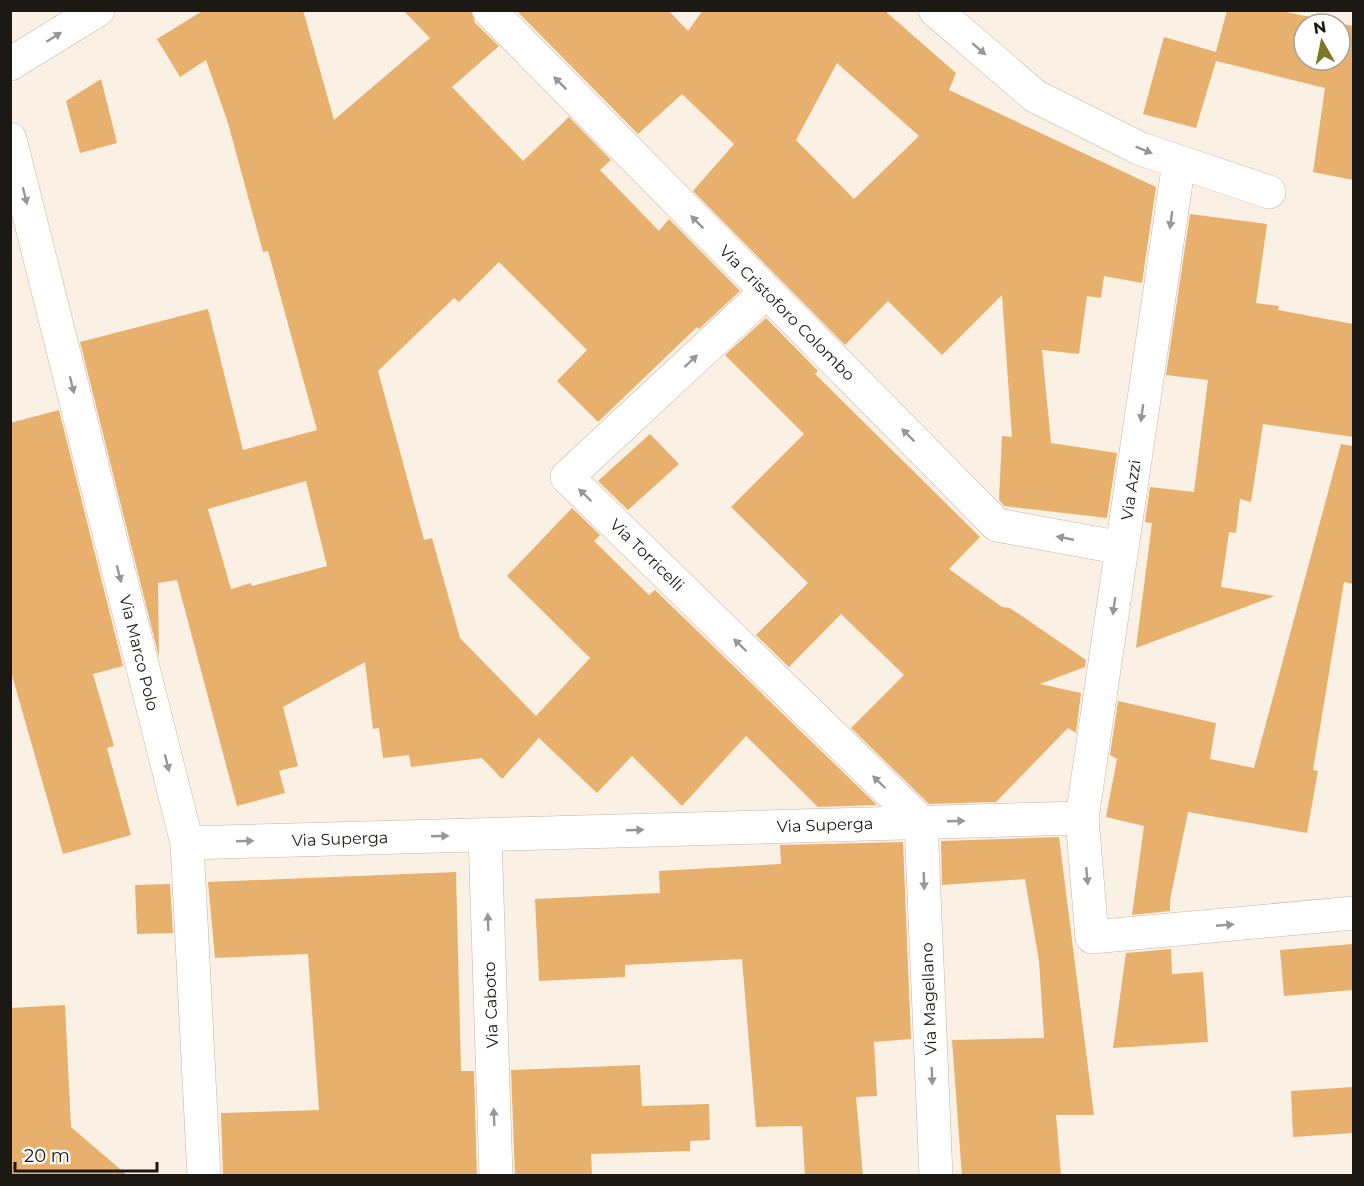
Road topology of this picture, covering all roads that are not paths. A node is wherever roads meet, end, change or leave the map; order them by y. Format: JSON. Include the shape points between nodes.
{"nodes":[{"id":1,"x":98,"y":10,"type":"edge"},
{"id":2,"x":489,"y":10,"type":"edge"},
{"id":3,"x":935,"y":10,"type":"edge"},
{"id":4,"x":10,"y":64,"type":"edge"},
{"id":5,"x":10,"y":139,"type":"edge"},
{"id":6,"x":1179,"y":162,"type":"junction"},
{"id":7,"x":1269,"y":192,"type":"dead end"},
{"id":8,"x":766,"y":292,"type":"junction"},
{"id":9,"x":1122,"y":548,"type":"junction"},
{"id":10,"x":1082,"y":818,"type":"junction"},
{"id":11,"x":921,"y":822,"type":"junction"},
{"id":12,"x":485,"y":835,"type":"junction"},
{"id":13,"x":187,"y":843,"type":"junction"},
{"id":14,"x":1353,"y":913,"type":"edge"},
{"id":15,"x":204,"y":1176,"type":"edge"},
{"id":16,"x":496,"y":1176,"type":"edge"},
{"id":17,"x":936,"y":1176,"type":"edge"}],
"edges":[{"from":4,"to":1,"type":"street","one_way":true},
{"from":8,"to":2,"type":"street","name":"Via Cristoforo Colombo","one_way":true},
{"from":3,"to":6,"type":"street","one_way":true,"via":[[1035,96],[1141,149]]},
{"from":5,"to":13,"type":"street","name":"Via Marco Polo","one_way":true},
{"from":6,"to":7,"type":"street"},
{"from":6,"to":9,"type":"street","name":"Via Azzi","one_way":true},
{"from":9,"to":8,"type":"street","name":"Via Cristoforo Colombo","one_way":true,"via":[[997,525]]},
{"from":11,"to":8,"type":"street","name":"Via Torricelli","one_way":true,"via":[[567,477]]},
{"from":9,"to":10,"type":"street","name":"Via Azzi","one_way":true},
{"from":11,"to":10,"type":"street","name":"Via Superga","one_way":true},
{"from":10,"to":14,"type":"street","one_way":true,"via":[[1092,937]]},
{"from":12,"to":11,"type":"street","name":"Via Superga","one_way":true},
{"from":11,"to":17,"type":"street","name":"Via Magellano","one_way":true},
{"from":13,"to":12,"type":"street","name":"Via Superga","one_way":true},
{"from":16,"to":12,"type":"street","name":"Via Caboto","one_way":true},
{"from":13,"to":15,"type":"street","name":"Via Marco Polo"}]}
